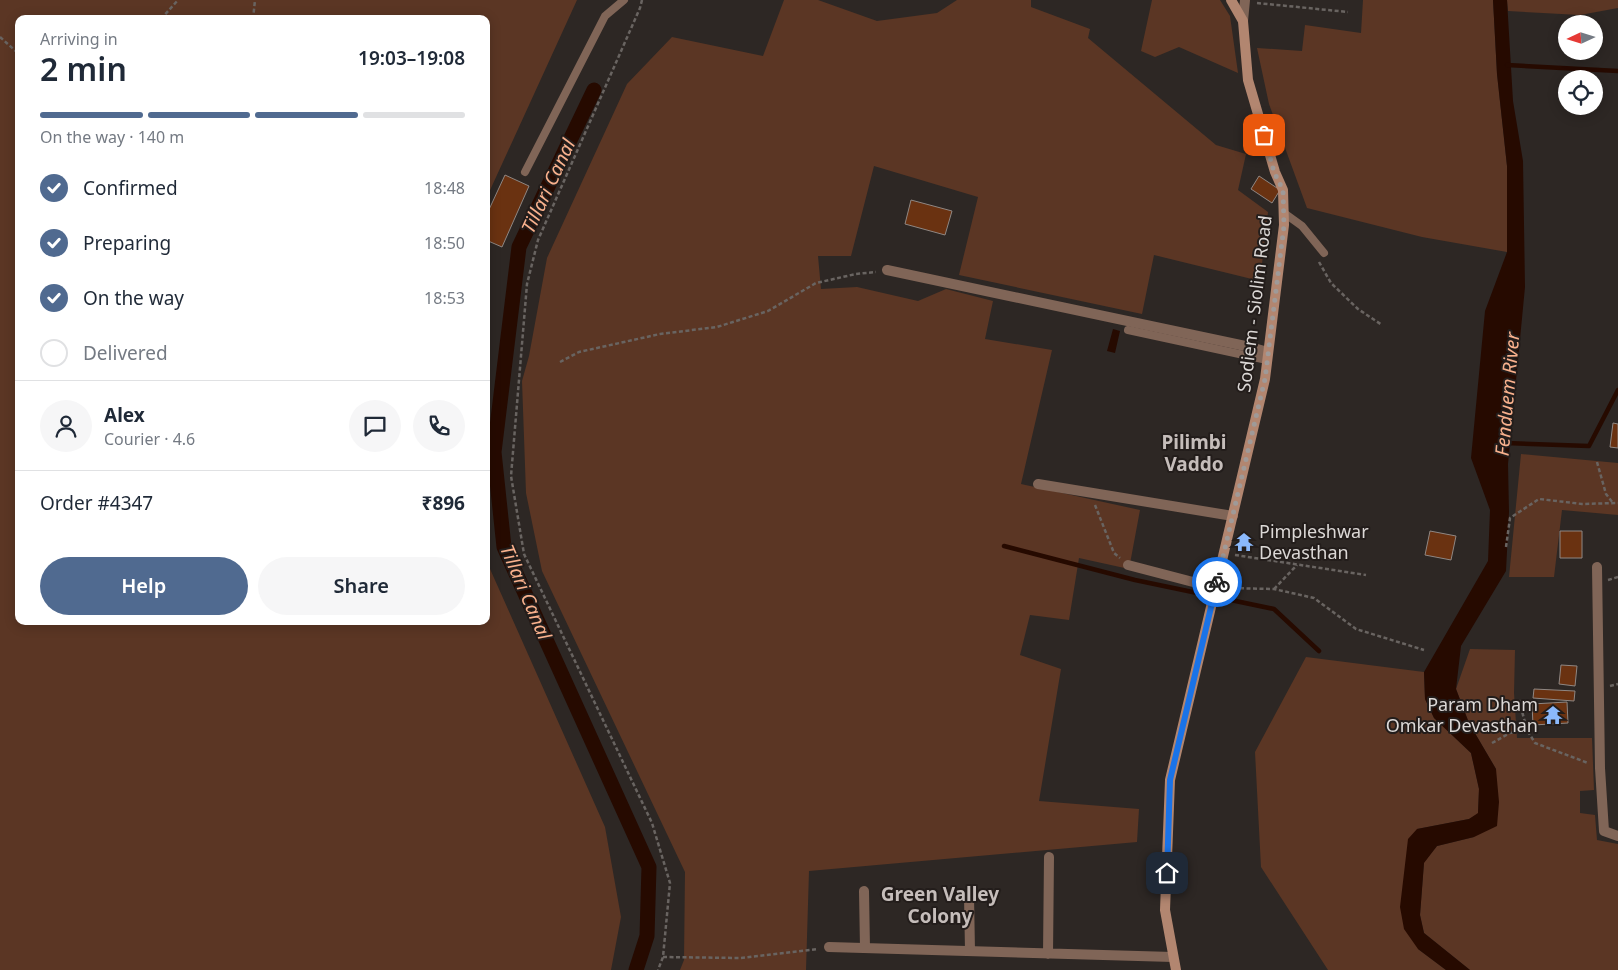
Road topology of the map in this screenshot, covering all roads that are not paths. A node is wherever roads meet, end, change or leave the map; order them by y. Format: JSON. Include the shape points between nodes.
{"nodes":[{"id":1,"x":624,"y":0,"type":"edge"},
{"id":2,"x":1231,"y":0,"type":"edge"},
{"id":3,"x":1245,"y":1,"type":"edge"},
{"id":4,"x":1243,"y":21,"type":"junction"},
{"id":5,"x":525,"y":172,"type":"dead end"},
{"id":6,"x":1284,"y":213,"type":"junction"},
{"id":7,"x":1324,"y":252,"type":"dead end"},
{"id":8,"x":888,"y":270,"type":"road end"},
{"id":9,"x":1128,"y":330,"type":"dead end"},
{"id":10,"x":1267,"y":356,"type":"junction"},
{"id":11,"x":1038,"y":484,"type":"dead end"},
{"id":12,"x":1232,"y":516,"type":"junction"},
{"id":13,"x":1128,"y":566,"type":"road end"},
{"id":14,"x":1597,"y":566,"type":"dead end"},
{"id":15,"x":1216,"y":588,"type":"junction"},
{"id":16,"x":1618,"y":836,"type":"edge"},
{"id":17,"x":1049,"y":857,"type":"dead end"},
{"id":18,"x":864,"y":891,"type":"dead end"},
{"id":19,"x":969,"y":896,"type":"dead end"},
{"id":20,"x":829,"y":947,"type":"road end"},
{"id":21,"x":865,"y":948,"type":"junction"},
{"id":22,"x":970,"y":951,"type":"junction"},
{"id":23,"x":1048,"y":954,"type":"junction"},
{"id":24,"x":1173,"y":957,"type":"junction"},
{"id":25,"x":1176,"y":970,"type":"edge"}],
"edges":[{"from":1,"to":5,"type":"lane","via":[[605,16]]},
{"from":2,"to":4,"type":"main road","name":"Sodiem - Siolim Road"},
{"from":3,"to":4,"type":"street"},
{"from":4,"to":6,"type":"main road","name":"Sodiem - Siolim Road","via":[[1248,80],[1274,172],[1283,190]]},
{"from":6,"to":7,"type":"lane","via":[[1302,226]]},
{"from":6,"to":10,"type":"main road","name":"Sodiem - Siolim Road"},
{"from":8,"to":10,"type":"street","via":[[1250,347]]},
{"from":9,"to":10,"type":"lane"},
{"from":10,"to":12,"type":"main road","name":"Sodiem - Siolim Road","via":[[1265,379]]},
{"from":11,"to":12,"type":"street"},
{"from":12,"to":15,"type":"main road","name":"Sodiem - Siolim Road"},
{"from":13,"to":15,"type":"street"},
{"from":14,"to":16,"type":"street","via":[[1604,831]]},
{"from":15,"to":24,"type":"main road","name":"Sodiem - Siolim Road","via":[[1170,780],[1165,910]]},
{"from":17,"to":23,"type":"street"},
{"from":18,"to":21,"type":"street"},
{"from":19,"to":22,"type":"street"},
{"from":20,"to":21,"type":"street"},
{"from":21,"to":22,"type":"street"},
{"from":22,"to":23,"type":"street"},
{"from":23,"to":24,"type":"street"},
{"from":24,"to":25,"type":"main road","name":"Sodiem - Siolim Road"}]}
